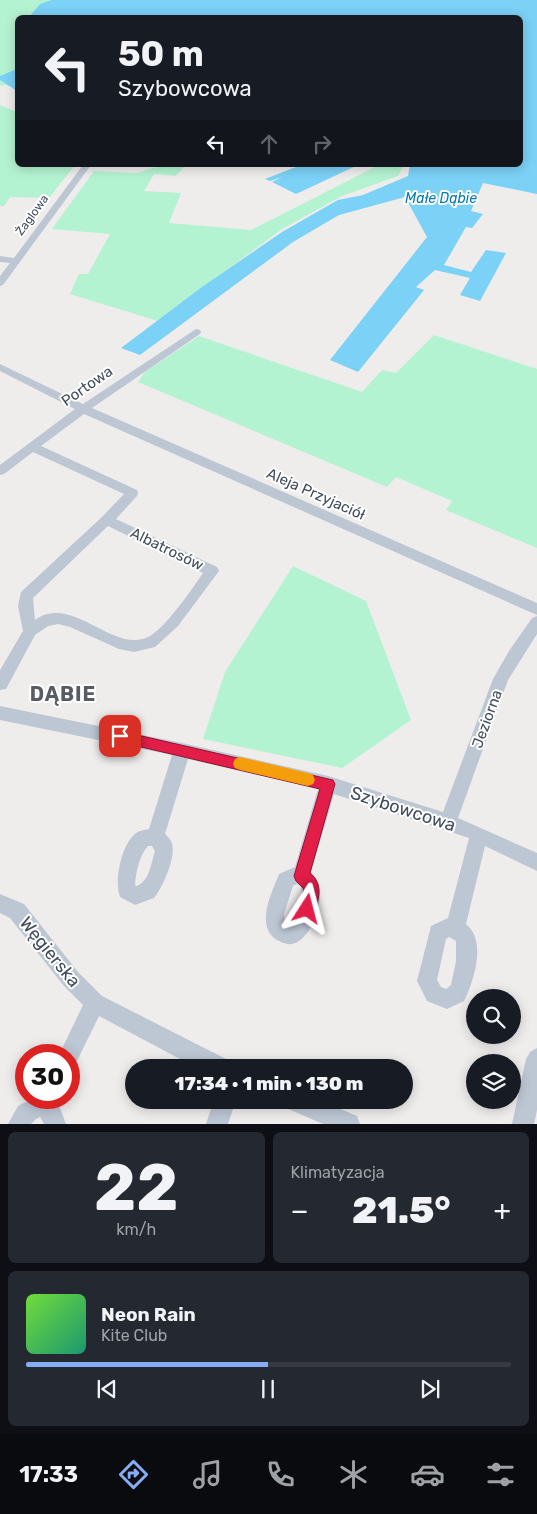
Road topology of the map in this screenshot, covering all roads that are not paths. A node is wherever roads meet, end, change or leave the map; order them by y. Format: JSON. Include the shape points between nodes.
{"nodes":[{"id":1,"x":86,"y":167,"type":"edge"},
{"id":2,"x":0,"y":259,"type":"edge"},
{"id":3,"x":16,"y":261,"type":"junction"},
{"id":4,"x":0,"y":282,"type":"edge"},
{"id":5,"x":196,"y":332,"type":"dead end"},
{"id":6,"x":0,"y":367,"type":"edge"},
{"id":7,"x":82,"y":408,"type":"junction"},
{"id":8,"x":32,"y":447,"type":"junction"},
{"id":9,"x":0,"y":456,"type":"edge"},
{"id":10,"x":13,"y":461,"type":"junction"},
{"id":11,"x":0,"y":471,"type":"edge"},
{"id":12,"x":107,"y":520,"type":"junction"},
{"id":13,"x":537,"y":609,"type":"edge"},
{"id":14,"x":537,"y":622,"type":"edge"},
{"id":15,"x":30,"y":632,"type":"junction"},
{"id":16,"x":0,"y":684,"type":"edge"},
{"id":17,"x":0,"y":713,"type":"edge"},
{"id":18,"x":182,"y":750,"type":"junction"},
{"id":19,"x":328,"y":784,"type":"junction"},
{"id":20,"x":448,"y":822,"type":"junction"},
{"id":21,"x":479,"y":834,"type":"junction"},
{"id":22,"x":155,"y":837,"type":"dead end"},
{"id":23,"x":537,"y":862,"type":"edge"},
{"id":24,"x":301,"y":876,"type":"dead end"},
{"id":25,"x":1,"y":903,"type":"edge"},
{"id":26,"x":454,"y":928,"type":"dead end"},
{"id":27,"x":95,"y":1003,"type":"junction"},
{"id":28,"x":75,"y":1044,"type":"edge"},
{"id":29,"x":203,"y":1059,"type":"edge"},
{"id":30,"x":536,"y":1073,"type":"edge"},
{"id":31,"x":30,"y":1109,"type":"edge"},
{"id":32,"x":222,"y":1109,"type":"edge"},
{"id":33,"x":315,"y":1109,"type":"edge"},
{"id":34,"x":18,"y":1124,"type":"edge"},
{"id":35,"x":217,"y":1124,"type":"edge"},
{"id":36,"x":349,"y":1124,"type":"edge"},
{"id":37,"x":523,"y":1124,"type":"edge"}],
"edges":[{"from":1,"to":3,"type":"street","name":"Żaglowa"},
{"from":2,"to":3,"type":"street"},
{"from":3,"to":4,"type":"street","name":"Żaglowa"},
{"from":5,"to":7,"type":"street","name":"Portowa"},
{"from":6,"to":7,"type":"street"},
{"from":7,"to":8,"type":"street","name":"Portowa"},
{"from":7,"to":13,"type":"street","name":"Aleja Przyjaciół"},
{"from":8,"to":10,"type":"street","name":"Portowa"},
{"from":8,"to":12,"type":"street","via":[[132,494]]},
{"from":9,"to":10,"type":"street"},
{"from":10,"to":11,"type":"street","name":"Portowa"},
{"from":12,"to":15,"type":"street","via":[[26,596]]},
{"from":12,"to":15,"type":"street","name":"Albatrosów","via":[[212,571],[150,644],[125,647],[73,620],[46,621]]},
{"from":14,"to":20,"type":"street","name":"Jeziorna","via":[[501,680]]},
{"from":15,"to":16,"type":"street"},
{"from":17,"to":18,"type":"street","name":"Szybowcowa"},
{"from":18,"to":19,"type":"street","name":"Szybowcowa"},
{"from":18,"to":22,"type":"street"},
{"from":19,"to":20,"type":"street","name":"Szybowcowa"},
{"from":19,"to":24,"type":"street"},
{"from":20,"to":21,"type":"street","name":"Szybowcowa"},
{"from":21,"to":23,"type":"street","name":"Szybowcowa"},
{"from":21,"to":26,"type":"street"},
{"from":25,"to":27,"type":"street","name":"Węgierska","via":[[17,911],[71,979]]},
{"from":27,"to":28,"type":"street"},
{"from":27,"to":29,"type":"street","name":"Węgierska"},
{"from":30,"to":37,"type":"street"},
{"from":31,"to":34,"type":"street"},
{"from":32,"to":35,"type":"street"},
{"from":33,"to":36,"type":"street"}]}
